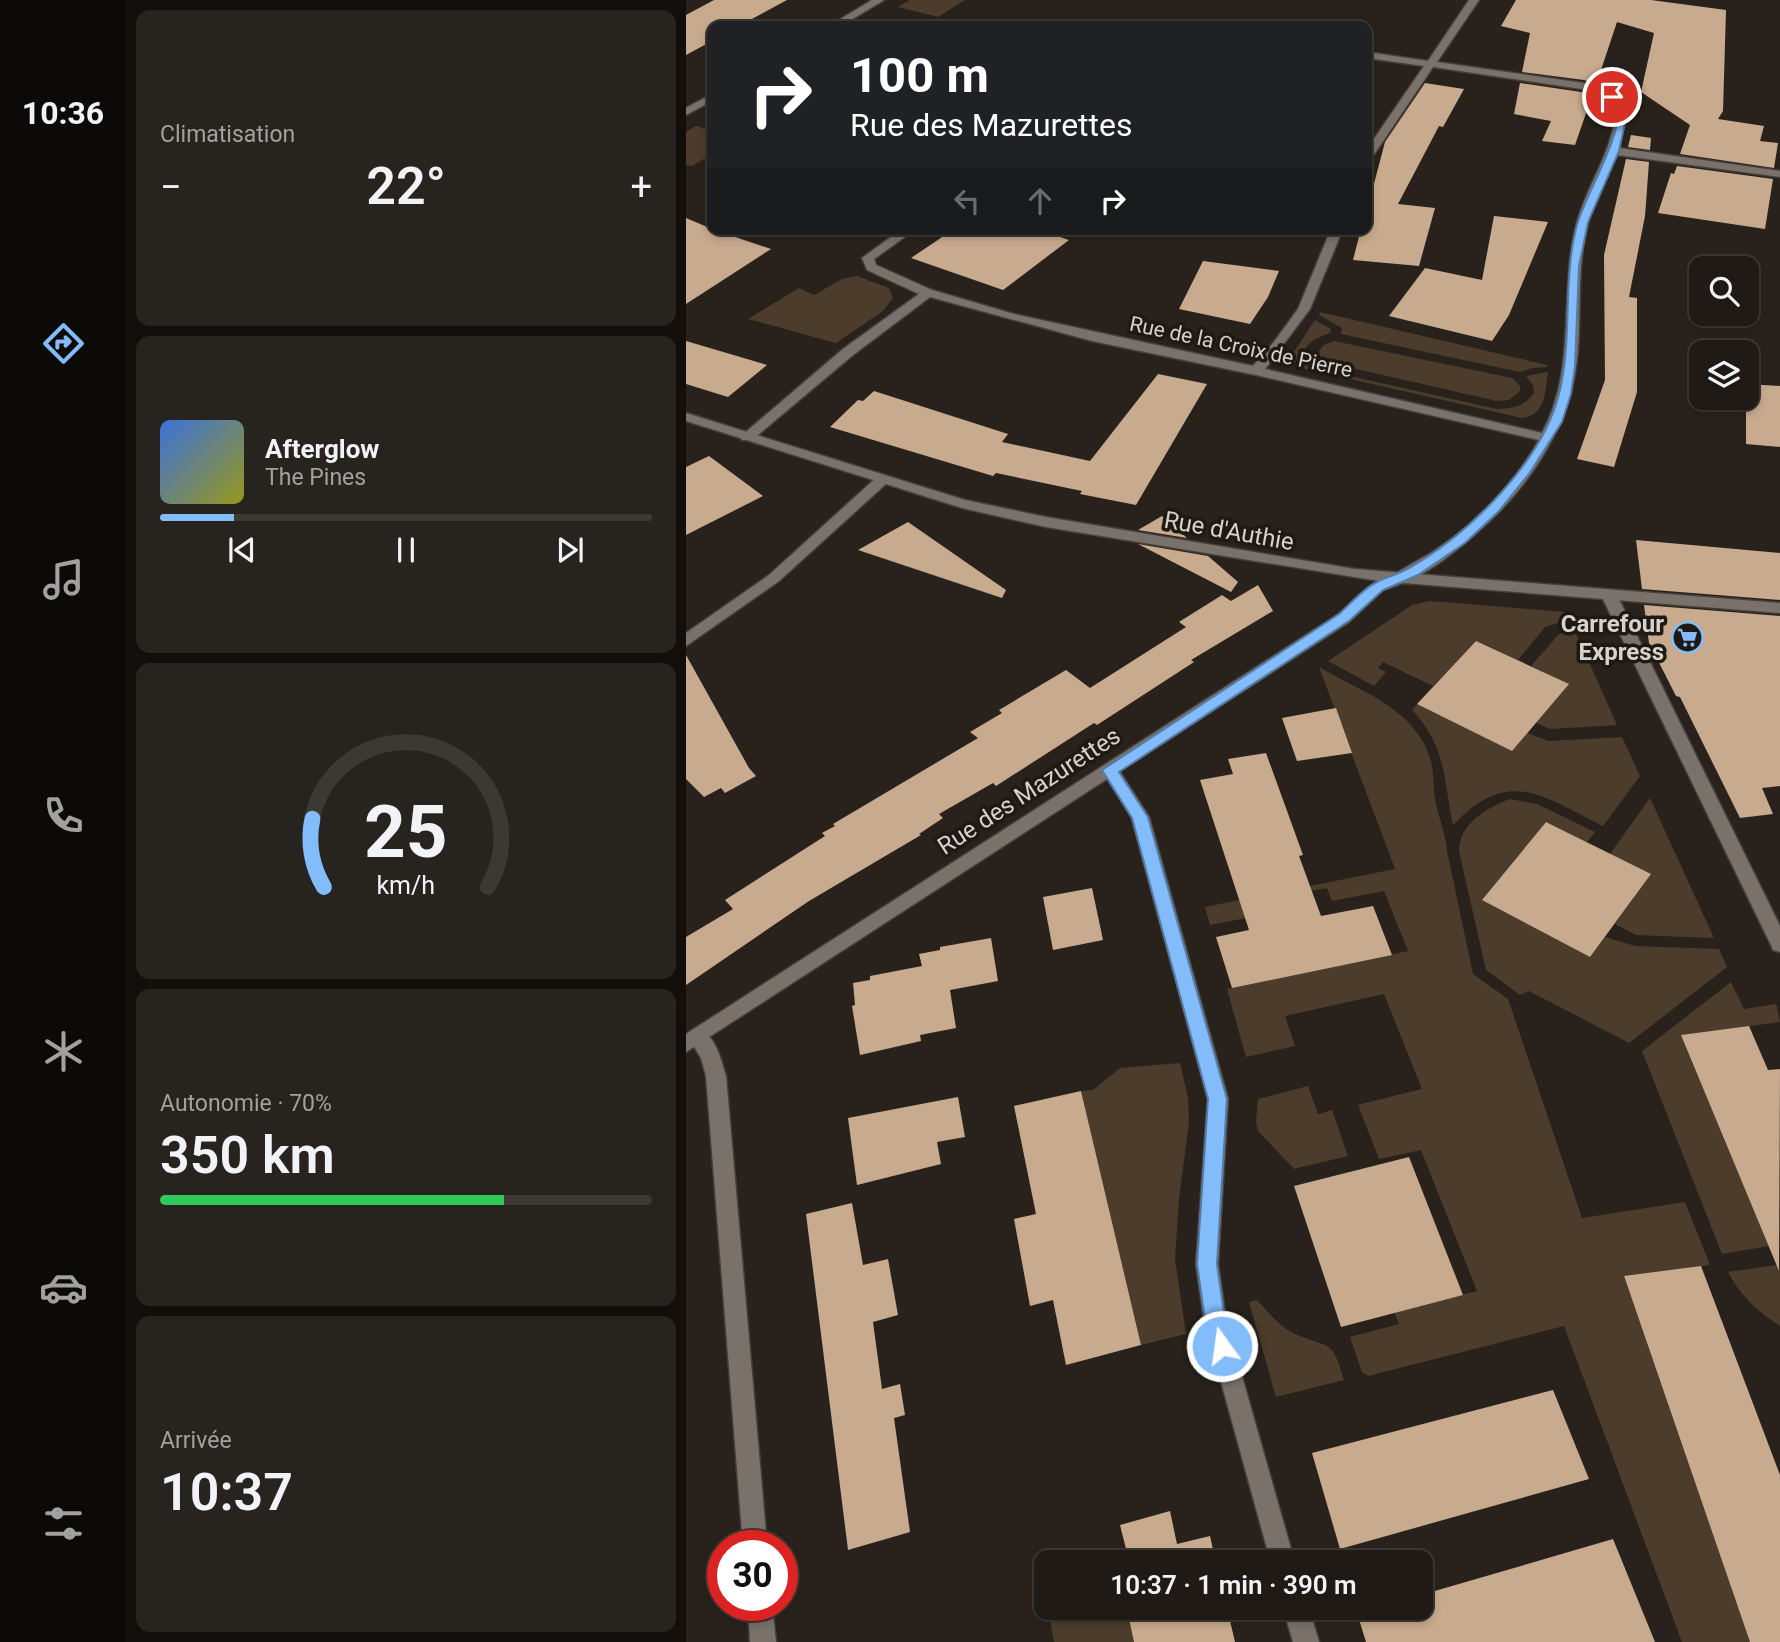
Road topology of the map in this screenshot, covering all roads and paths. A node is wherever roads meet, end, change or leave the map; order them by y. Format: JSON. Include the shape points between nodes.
{"nodes":[{"id":1,"x":879,"y":0,"type":"edge"},
{"id":2,"x":1474,"y":0,"type":"edge"},
{"id":3,"x":843,"y":21,"type":"edge"},
{"id":4,"x":1372,"y":56,"type":"edge"},
{"id":5,"x":1430,"y":64,"type":"junction"},
{"id":6,"x":707,"y":100,"type":"edge"},
{"id":7,"x":686,"y":112,"type":"edge"},
{"id":8,"x":1372,"y":151,"type":"edge"},
{"id":9,"x":1614,"y":151,"type":"junction"},
{"id":10,"x":1780,"y":174,"type":"edge"},
{"id":11,"x":901,"y":235,"type":"edge"},
{"id":12,"x":1335,"y":235,"type":"edge"},
{"id":13,"x":928,"y":293,"type":"junction"},
{"id":14,"x":1256,"y":371,"type":"junction"},
{"id":15,"x":686,"y":417,"type":"edge"},
{"id":16,"x":747,"y":437,"type":"junction"},
{"id":17,"x":1546,"y":438,"type":"junction"},
{"id":18,"x":882,"y":480,"type":"junction"},
{"id":19,"x":1398,"y":579,"type":"junction"},
{"id":20,"x":1609,"y":595,"type":"junction"},
{"id":21,"x":1780,"y":608,"type":"edge"},
{"id":22,"x":686,"y":641,"type":"edge"},
{"id":23,"x":1110,"y":770,"type":"junction"},
{"id":24,"x":1780,"y":945,"type":"edge"},
{"id":25,"x":692,"y":1040,"type":"edge"},
{"id":26,"x":754,"y":1530,"type":"edge"},
{"id":27,"x":1279,"y":1550,"type":"edge"},
{"id":28,"x":1300,"y":1620,"type":"edge"},
{"id":29,"x":761,"y":1621,"type":"edge"},
{"id":30,"x":763,"y":1642,"type":"edge"},
{"id":31,"x":1306,"y":1642,"type":"edge"}],
"edges":[{"from":1,"to":3,"type":"street"},
{"from":2,"to":5,"type":"street"},
{"from":4,"to":5,"type":"street"},
{"from":5,"to":8,"type":"street"},
{"from":5,"to":9,"type":"street","name":"Rue des Mazurettes","via":[[1571,83],[1604,92],[1621,109]]},
{"from":6,"to":7,"type":"street"},
{"from":9,"to":10,"type":"street"},
{"from":9,"to":17,"type":"street","name":"Rue des Mazurettes","via":[[1583,222],[1574,266],[1565,394]]},
{"from":11,"to":13,"type":"street","name":"Rue de la Croix de Pierre","via":[[868,258],[869,263]]},
{"from":12,"to":14,"type":"street","via":[[1304,309]]},
{"from":13,"to":14,"type":"street","name":"Rue de la Croix de Pierre","via":[[1092,337]]},
{"from":13,"to":16,"type":"street","via":[[848,352]]},
{"from":14,"to":17,"type":"street","name":"Rue de la Croix de Pierre"},
{"from":15,"to":16,"type":"street","name":"Rue d'Authie"},
{"from":16,"to":18,"type":"street","name":"Rue d'Authie"},
{"from":17,"to":19,"type":"street","name":"Rue des Mazurettes","via":[[1495,509],[1460,540]]},
{"from":18,"to":19,"type":"street","name":"Rue d'Authie","via":[[1020,517]]},
{"from":18,"to":22,"type":"street","via":[[774,578]]},
{"from":19,"to":20,"type":"street","name":"Rue d'Authie"},
{"from":19,"to":23,"type":"street","name":"Rue des Mazurettes","via":[[1378,587],[1344,618]]},
{"from":20,"to":21,"type":"street","name":"Rue d'Authie"},
{"from":20,"to":24,"type":"street"},
{"from":23,"to":25,"type":"street","name":"Rue des Mazurettes"},
{"from":23,"to":27,"type":"street","via":[[1140,817],[1218,1099],[1208,1214],[1209,1282],[1215,1320]]},
{"from":25,"to":26,"type":"street","via":[[710,1055],[716,1076]]},
{"from":28,"to":31,"type":"street"},
{"from":29,"to":30,"type":"street"}]}
